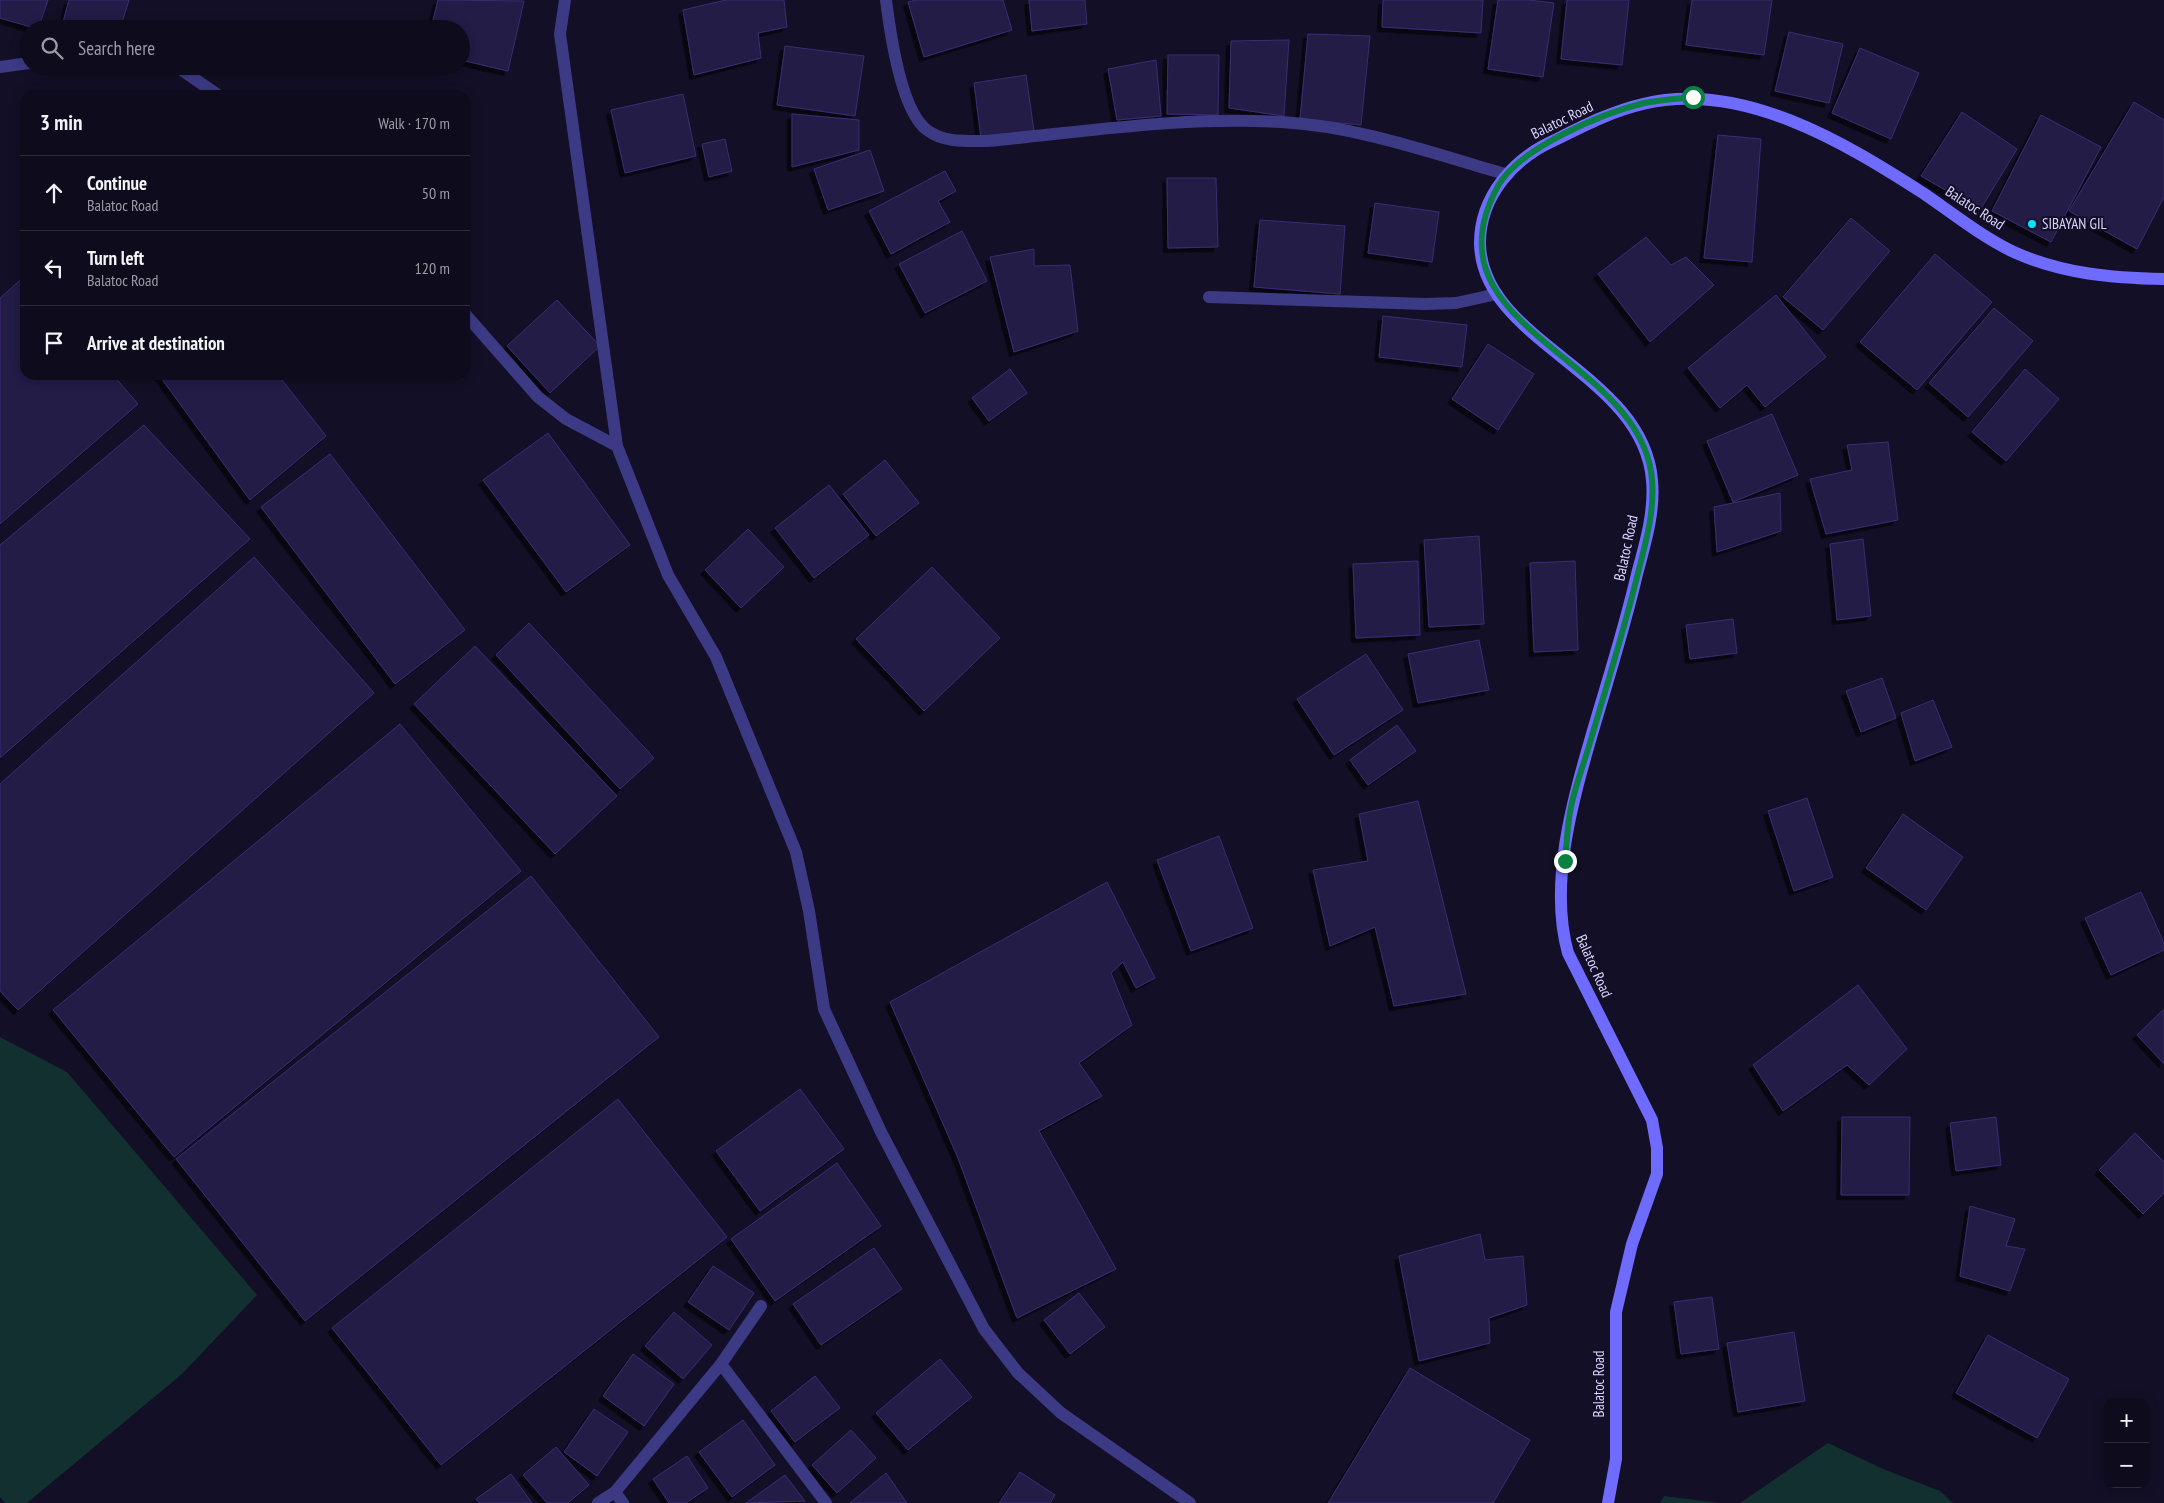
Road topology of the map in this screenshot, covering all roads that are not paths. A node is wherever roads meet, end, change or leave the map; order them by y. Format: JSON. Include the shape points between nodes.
{"nodes":[{"id":1,"x":565,"y":0,"type":"edge"},
{"id":2,"x":886,"y":0,"type":"edge"},
{"id":3,"x":20,"y":64,"type":"edge"},
{"id":4,"x":0,"y":67,"type":"edge"},
{"id":5,"x":189,"y":75,"type":"edge"},
{"id":6,"x":211,"y":90,"type":"edge"},
{"id":7,"x":1505,"y":174,"type":"junction"},
{"id":8,"x":2164,"y":279,"type":"edge"},
{"id":9,"x":1497,"y":294,"type":"junction"},
{"id":10,"x":1209,"y":297,"type":"dead end"},
{"id":11,"x":470,"y":320,"type":"edge"},
{"id":12,"x":617,"y":446,"type":"junction"},
{"id":13,"x":761,"y":1306,"type":"dead end"},
{"id":14,"x":721,"y":1364,"type":"junction"},
{"id":15,"x":615,"y":1492,"type":"junction"},
{"id":16,"x":598,"y":1503,"type":"edge"},
{"id":17,"x":623,"y":1503,"type":"edge"},
{"id":18,"x":826,"y":1503,"type":"edge"},
{"id":19,"x":1190,"y":1503,"type":"edge"},
{"id":20,"x":1608,"y":1503,"type":"edge"}],
"edges":[{"from":1,"to":12,"type":"street","via":[[560,34]]},
{"from":2,"to":7,"type":"street","via":[[904,92],[916,120],[928,131],[951,141],[987,141],[1200,121],[1281,122],[1348,130]]},
{"from":3,"to":4,"type":"street"},
{"from":5,"to":6,"type":"street"},
{"from":7,"to":8,"type":"main road","name":"Balatoc Road","via":[[1539,147],[1610,114],[1646,103],[1693,97],[1734,103],[1786,119],[1835,140],[2010,251],[2068,271],[2113,278]]},
{"from":7,"to":9,"type":"main road","name":"Balatoc Road","via":[[1484,220],[1480,244],[1486,272]]},
{"from":9,"to":10,"type":"street","via":[[1456,303],[1426,304]]},
{"from":9,"to":20,"type":"main road","name":"Balatoc Road","via":[[1516,317],[1596,384],[1626,416],[1643,444],[1652,479],[1650,522],[1633,593],[1571,808],[1560,903],[1568,953],[1652,1120],[1657,1148],[1657,1174],[1632,1244],[1616,1312],[1616,1459]]},
{"from":11,"to":12,"type":"street","via":[[538,397],[566,419]]},
{"from":12,"to":19,"type":"street","via":[[668,575],[716,657],[796,852],[824,1009],[881,1132],[984,1329],[1018,1373],[1061,1413]]},
{"from":13,"to":14,"type":"street"},
{"from":14,"to":15,"type":"street"},
{"from":14,"to":18,"type":"street"},
{"from":15,"to":16,"type":"street"},
{"from":15,"to":17,"type":"street"}]}
